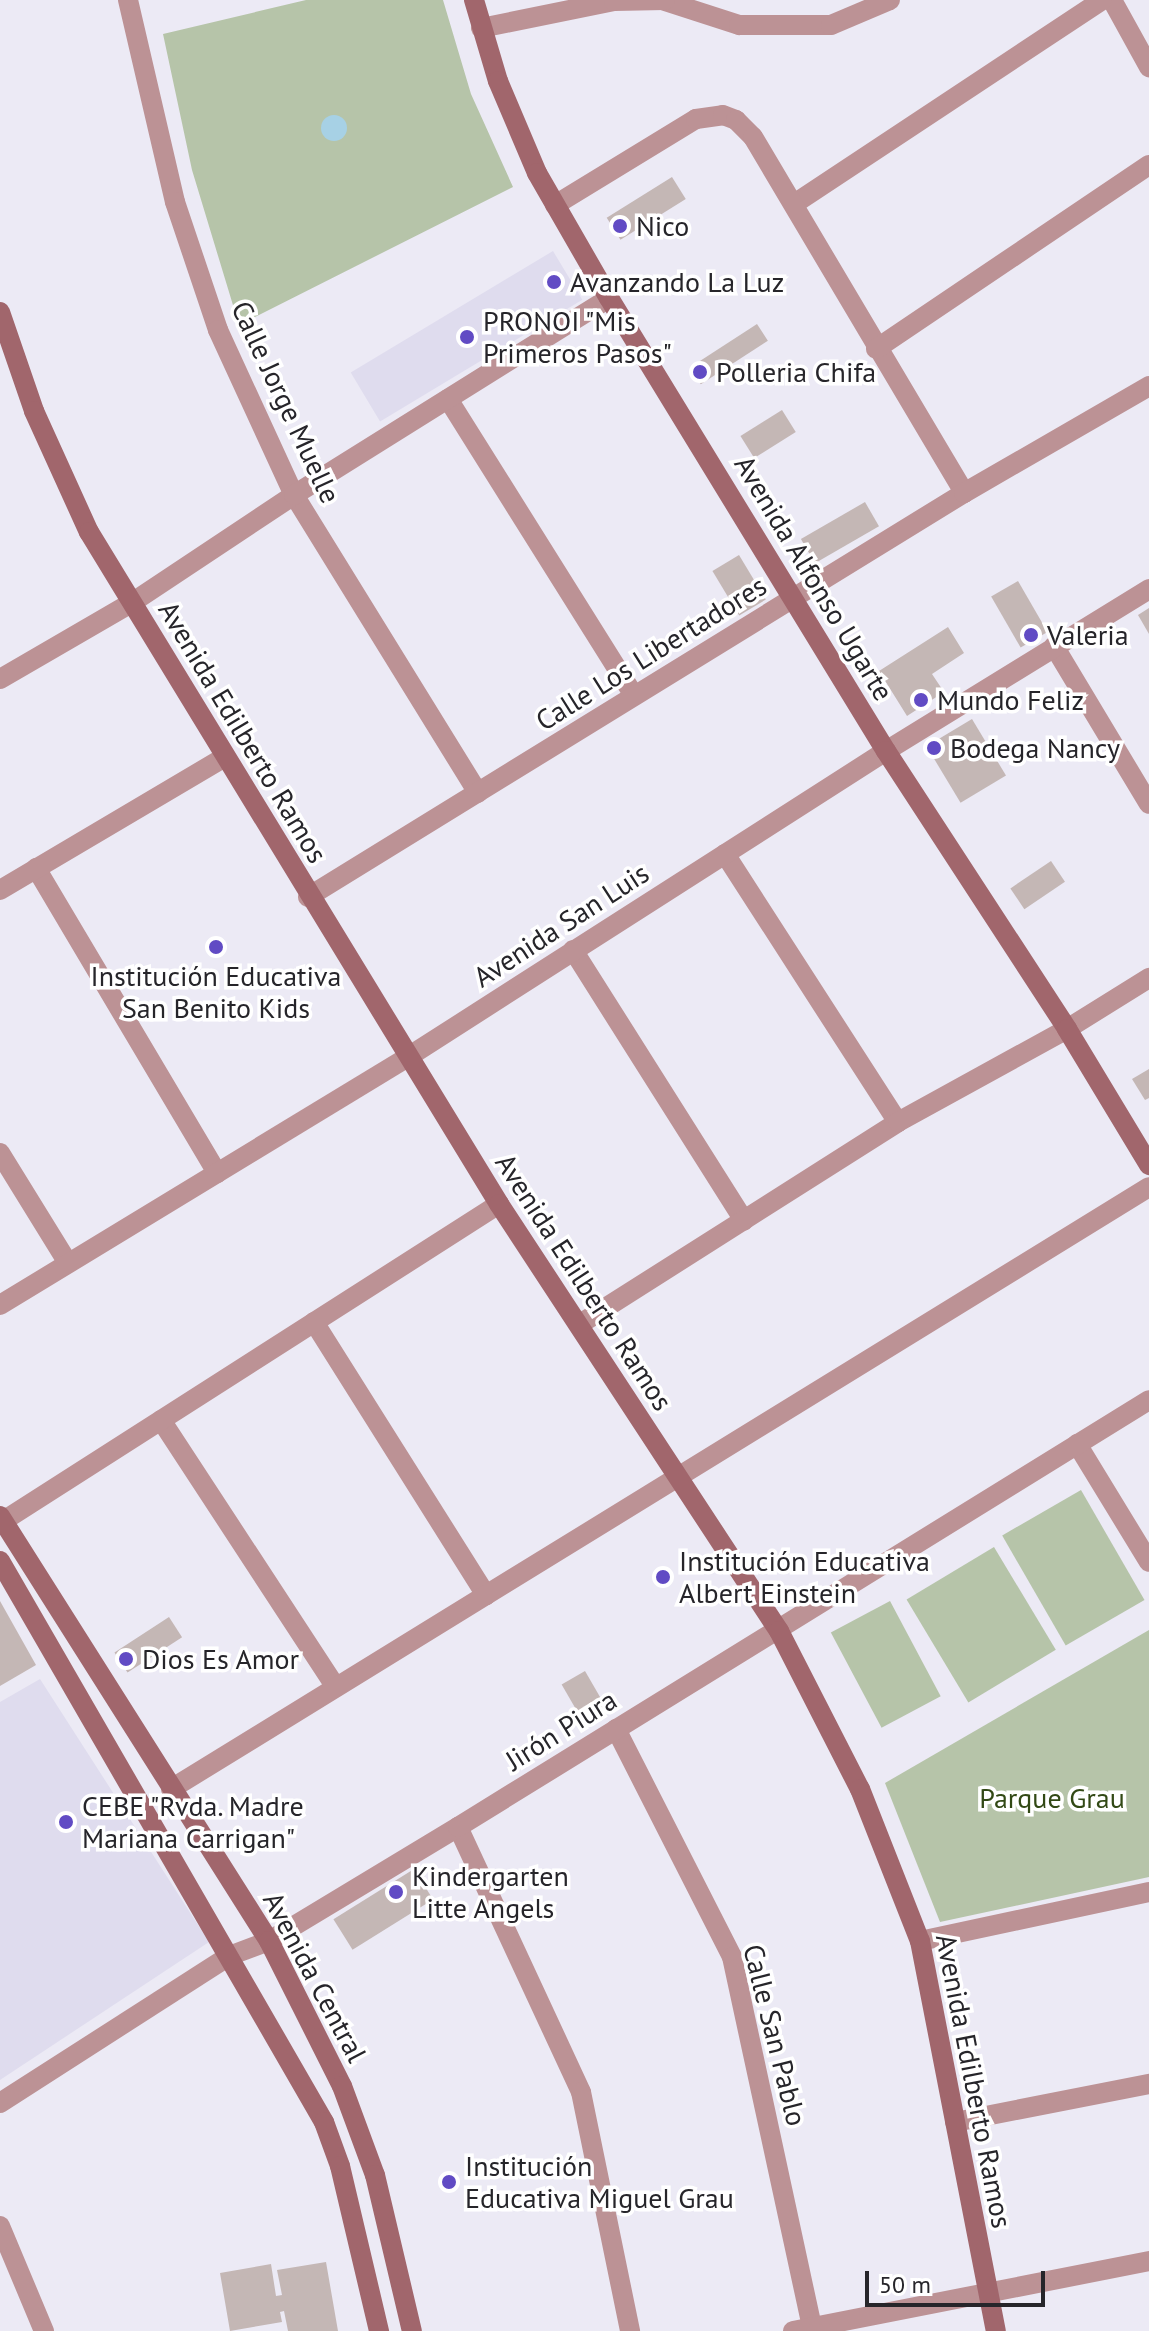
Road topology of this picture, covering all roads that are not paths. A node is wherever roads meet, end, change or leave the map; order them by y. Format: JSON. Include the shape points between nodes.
{"nodes":[{"id":1,"x":128,"y":0,"type":"edge"},
{"id":2,"x":474,"y":0,"type":"edge"},
{"id":3,"x":665,"y":0,"type":"edge"},
{"id":4,"x":890,"y":0,"type":"edge"},
{"id":5,"x":1102,"y":0,"type":"edge"},
{"id":6,"x":1112,"y":0,"type":"edge"},
{"id":7,"x":481,"y":28,"type":"junction"},
{"id":8,"x":1149,"y":67,"type":"edge"},
{"id":9,"x":1149,"y":165,"type":"edge"},
{"id":10,"x":794,"y":204,"type":"junction"},
{"id":11,"x":555,"y":205,"type":"junction"},
{"id":12,"x":609,"y":298,"type":"junction"},
{"id":13,"x":0,"y":312,"type":"edge"},
{"id":14,"x":876,"y":349,"type":"junction"},
{"id":15,"x":1149,"y":386,"type":"edge"},
{"id":16,"x":448,"y":399,"type":"junction"},
{"id":17,"x":964,"y":493,"type":"junction"},
{"id":18,"x":294,"y":495,"type":"junction"},
{"id":19,"x":1149,"y":589,"type":"edge"},
{"id":20,"x":794,"y":598,"type":"junction"},
{"id":21,"x":133,"y":602,"type":"junction"},
{"id":22,"x":1054,"y":646,"type":"junction"},
{"id":23,"x":0,"y":679,"type":"edge"},
{"id":24,"x":634,"y":696,"type":"junction"},
{"id":25,"x":886,"y":751,"type":"junction"},
{"id":26,"x":225,"y":757,"type":"junction"},
{"id":27,"x":1142,"y":777,"type":"edge"},
{"id":28,"x":478,"y":793,"type":"junction"},
{"id":29,"x":1149,"y":804,"type":"edge"},
{"id":30,"x":725,"y":854,"type":"junction"},
{"id":31,"x":36,"y":868,"type":"junction"},
{"id":32,"x":0,"y":890,"type":"edge"},
{"id":33,"x":308,"y":897,"type":"junction"},
{"id":34,"x":573,"y":950,"type":"junction"},
{"id":35,"x":1149,"y":978,"type":"edge"},
{"id":36,"x":1067,"y":1029,"type":"junction"},
{"id":37,"x":408,"y":1057,"type":"junction"},
{"id":38,"x":898,"y":1122,"type":"junction"},
{"id":39,"x":0,"y":1153,"type":"edge"},
{"id":40,"x":1149,"y":1165,"type":"edge"},
{"id":41,"x":217,"y":1173,"type":"junction"},
{"id":42,"x":1149,"y":1187,"type":"edge"},
{"id":43,"x":499,"y":1204,"type":"junction"},
{"id":44,"x":744,"y":1220,"type":"junction"},
{"id":45,"x":68,"y":1263,"type":"junction"},
{"id":46,"x":0,"y":1305,"type":"edge"},
{"id":47,"x":314,"y":1322,"type":"junction"},
{"id":48,"x":580,"y":1324,"type":"junction"},
{"id":49,"x":1149,"y":1400,"type":"edge"},
{"id":50,"x":161,"y":1420,"type":"junction"},
{"id":51,"x":1077,"y":1444,"type":"junction"},
{"id":52,"x":678,"y":1477,"type":"junction"},
{"id":53,"x":1,"y":1520,"type":"edge"},
{"id":54,"x":0,"y":1561,"type":"edge"},
{"id":55,"x":1149,"y":1562,"type":"edge"},
{"id":56,"x":486,"y":1595,"type":"junction"},
{"id":57,"x":779,"y":1631,"type":"junction"},
{"id":58,"x":336,"y":1687,"type":"junction"},
{"id":59,"x":616,"y":1729,"type":"junction"},
{"id":60,"x":171,"y":1789,"type":"junction"},
{"id":61,"x":458,"y":1827,"type":"junction"},
{"id":62,"x":1149,"y":1892,"type":"edge"},
{"id":63,"x":269,"y":1941,"type":"junction"},
{"id":64,"x":920,"y":1941,"type":"junction"},
{"id":65,"x":229,"y":1956,"type":"junction"},
{"id":66,"x":1149,"y":2084,"type":"edge"},
{"id":67,"x":0,"y":2103,"type":"edge"},
{"id":68,"x":955,"y":2122,"type":"junction"},
{"id":69,"x":0,"y":2226,"type":"edge"},
{"id":70,"x":1149,"y":2261,"type":"edge"},
{"id":71,"x":987,"y":2290,"type":"junction"},
{"id":72,"x":802,"y":2329,"type":"edge"},
{"id":73,"x":44,"y":2331,"type":"edge"},
{"id":74,"x":379,"y":2331,"type":"edge"},
{"id":75,"x":412,"y":2331,"type":"edge"},
{"id":76,"x":630,"y":2331,"type":"edge"},
{"id":77,"x":996,"y":2331,"type":"edge"}],
"edges":[{"from":1,"to":18,"type":"street","name":"Calle Jorge Muelle","via":[[175,202],[218,330]]},
{"from":2,"to":7,"type":"street","name":"Avenida Alfonso Ugarte"},
{"from":3,"to":4,"type":"street","via":[[739,25],[831,25]]},
{"from":3,"to":7,"type":"street","via":[[614,1]]},
{"from":5,"to":10,"type":"street"},
{"from":6,"to":8,"type":"street"},
{"from":7,"to":11,"type":"street","name":"Avenida Alfonso Ugarte","via":[[498,81]]},
{"from":9,"to":14,"type":"street"},
{"from":10,"to":11,"type":"street","via":[[753,137],[723,115],[679,128]]},
{"from":10,"to":14,"type":"street"},
{"from":11,"to":12,"type":"street","name":"Avenida Alfonso Ugarte"},
{"from":12,"to":16,"type":"street"},
{"from":12,"to":20,"type":"street","name":"Avenida Alfonso Ugarte"},
{"from":13,"to":21,"type":"street","name":"Avenida Edilberto Ramos","via":[[34,411],[83,519]]},
{"from":14,"to":17,"type":"street"},
{"from":15,"to":17,"type":"street","name":"Calle Los Libertadores"},
{"from":16,"to":18,"type":"street"},
{"from":16,"to":24,"type":"street"},
{"from":17,"to":20,"type":"street","name":"Calle Los Libertadores"},
{"from":18,"to":21,"type":"street"},
{"from":18,"to":28,"type":"street","name":"Calle Jorge Muelle"},
{"from":19,"to":22,"type":"street","name":"Avenida San Luis"},
{"from":20,"to":24,"type":"street","name":"Calle Los Libertadores"},
{"from":20,"to":25,"type":"street","name":"Avenida Alfonso Ugarte"},
{"from":21,"to":23,"type":"street"},
{"from":21,"to":26,"type":"street","name":"Avenida Edilberto Ramos"},
{"from":22,"to":25,"type":"street","name":"Avenida San Luis"},
{"from":22,"to":27,"type":"street"},
{"from":24,"to":28,"type":"street","name":"Calle Los Libertadores"},
{"from":25,"to":30,"type":"street","name":"Avenida San Luis"},
{"from":25,"to":36,"type":"street","name":"Avenida Alfonso Ugarte"},
{"from":26,"to":31,"type":"street"},
{"from":26,"to":33,"type":"street","name":"Avenida Edilberto Ramos"},
{"from":27,"to":29,"type":"street"},
{"from":28,"to":33,"type":"street","name":"Calle Los Libertadores"},
{"from":30,"to":34,"type":"street","name":"Avenida San Luis"},
{"from":30,"to":38,"type":"street"},
{"from":31,"to":32,"type":"street"},
{"from":31,"to":41,"type":"street"},
{"from":33,"to":37,"type":"street","name":"Avenida Edilberto Ramos"},
{"from":34,"to":37,"type":"street","name":"Avenida San Luis"},
{"from":34,"to":44,"type":"street"},
{"from":35,"to":36,"type":"street"},
{"from":36,"to":38,"type":"street"},
{"from":36,"to":40,"type":"street","name":"Avenida Alfonso Ugarte"},
{"from":37,"to":41,"type":"street","name":"Avenida San Luis"},
{"from":37,"to":43,"type":"street","name":"Avenida Edilberto Ramos"},
{"from":38,"to":44,"type":"street"},
{"from":39,"to":45,"type":"street"},
{"from":41,"to":45,"type":"street","name":"Avenida San Luis"},
{"from":42,"to":52,"type":"street"},
{"from":43,"to":47,"type":"street"},
{"from":43,"to":48,"type":"street","name":"Avenida Edilberto Ramos"},
{"from":44,"to":48,"type":"street"},
{"from":45,"to":46,"type":"street","name":"Avenida San Luis"},
{"from":47,"to":50,"type":"street"},
{"from":47,"to":56,"type":"street"},
{"from":48,"to":52,"type":"street","name":"Avenida Edilberto Ramos"},
{"from":49,"to":51,"type":"street","name":"Jirón Piura"},
{"from":50,"to":53,"type":"street"},
{"from":50,"to":58,"type":"street"},
{"from":51,"to":55,"type":"street"},
{"from":51,"to":57,"type":"street","name":"Jirón Piura"},
{"from":52,"to":56,"type":"street"},
{"from":52,"to":57,"type":"street","name":"Avenida Edilberto Ramos"},
{"from":53,"to":60,"type":"street","name":"Avenida Central"},
{"from":54,"to":65,"type":"street"},
{"from":56,"to":58,"type":"street"},
{"from":57,"to":59,"type":"street","name":"Jirón Piura"},
{"from":57,"to":64,"type":"street","name":"Avenida Edilberto Ramos","via":[[860,1789]]},
{"from":58,"to":60,"type":"street"},
{"from":59,"to":61,"type":"street","name":"Jirón Piura"},
{"from":59,"to":72,"type":"street","name":"Calle San Pablo","via":[[732,1957]]},
{"from":60,"to":63,"type":"street","name":"Avenida Central"},
{"from":61,"to":63,"type":"street","name":"Jirón Piura"},
{"from":61,"to":76,"type":"street","via":[[581,2092]]},
{"from":62,"to":64,"type":"street"},
{"from":63,"to":65,"type":"street","name":"Jirón Piura"},
{"from":63,"to":75,"type":"street","name":"Avenida Central","via":[[342,2086],[375,2175]]},
{"from":64,"to":68,"type":"street","name":"Avenida Edilberto Ramos"},
{"from":65,"to":67,"type":"street","name":"Jirón Piura"},
{"from":65,"to":74,"type":"street","via":[[324,2122],[340,2166]]},
{"from":66,"to":68,"type":"street"},
{"from":68,"to":71,"type":"street","name":"Avenida Edilberto Ramos"},
{"from":69,"to":73,"type":"street"},
{"from":70,"to":71,"type":"street"},
{"from":71,"to":72,"type":"street"},
{"from":71,"to":77,"type":"street","name":"Avenida Edilberto Ramos"}]}
